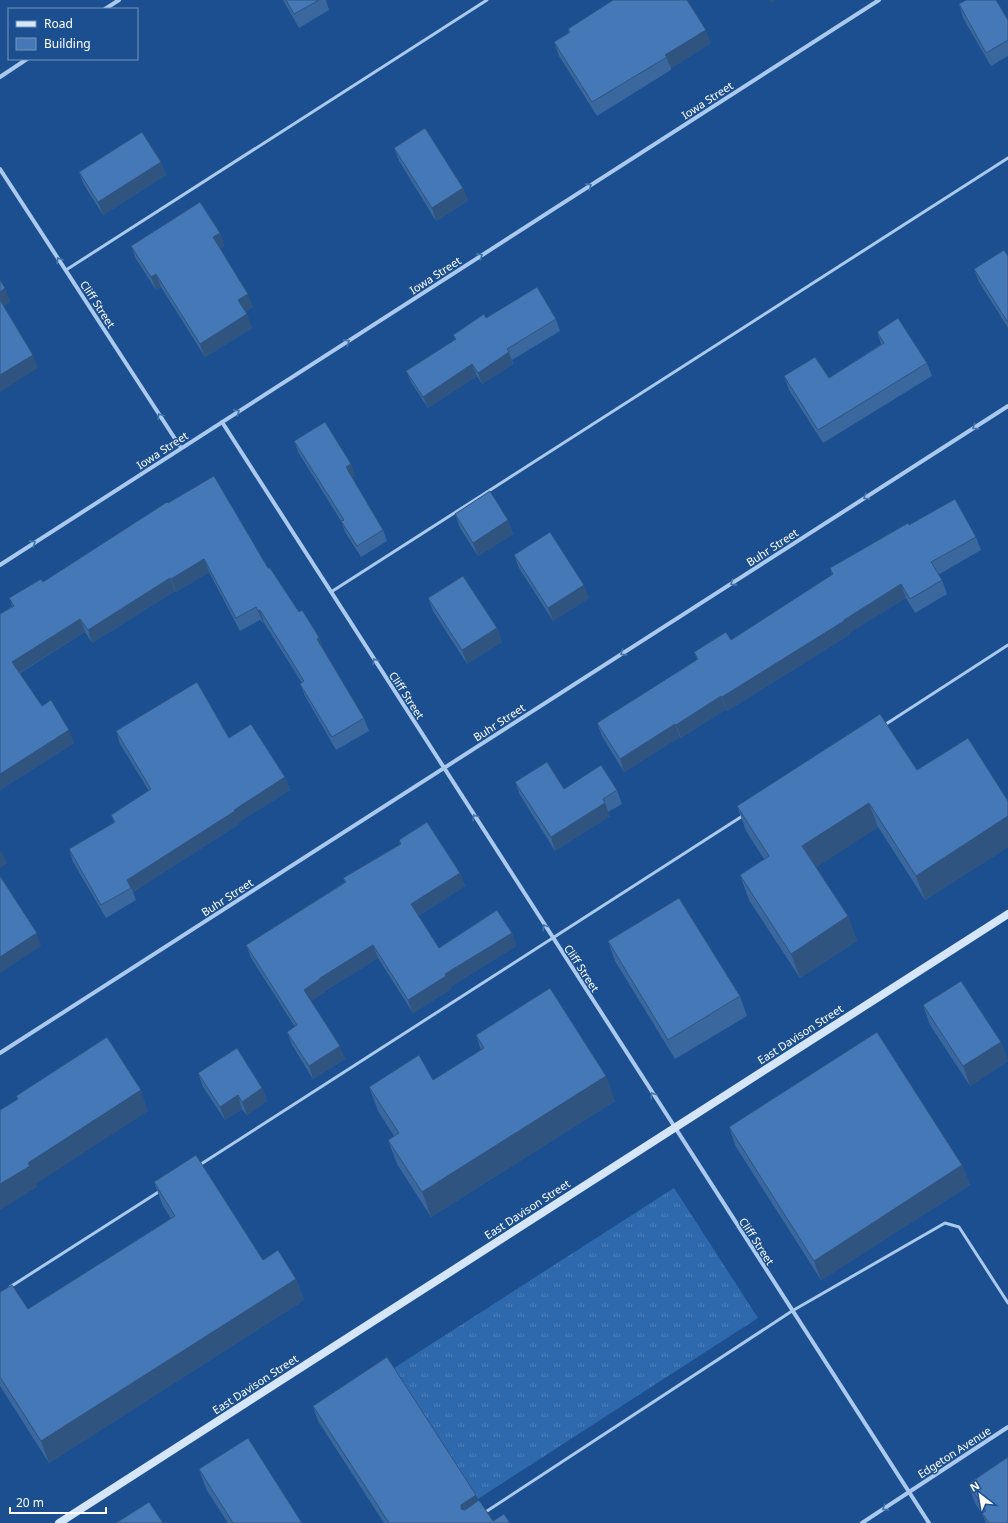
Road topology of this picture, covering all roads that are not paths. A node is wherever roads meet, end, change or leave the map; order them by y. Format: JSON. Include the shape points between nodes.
{"nodes":[{"id":1,"x":119,"y":0,"type":"edge"},
{"id":2,"x":487,"y":0,"type":"edge"},
{"id":3,"x":879,"y":0,"type":"edge"},
{"id":4,"x":107,"y":8,"type":"edge"},
{"id":5,"x":26,"y":60,"type":"edge"},
{"id":6,"x":0,"y":77,"type":"edge"},
{"id":7,"x":1008,"y":158,"type":"edge"},
{"id":8,"x":0,"y":169,"type":"edge"},
{"id":9,"x":66,"y":270,"type":"junction"},
{"id":10,"x":1008,"y":406,"type":"edge"},
{"id":11,"x":222,"y":422,"type":"junction"},
{"id":12,"x":181,"y":448,"type":"junction"},
{"id":13,"x":0,"y":565,"type":"edge"},
{"id":14,"x":331,"y":593,"type":"junction"},
{"id":15,"x":1008,"y":645,"type":"edge"},
{"id":16,"x":881,"y":727,"type":"edge"},
{"id":17,"x":444,"y":769,"type":"junction"},
{"id":18,"x":747,"y":813,"type":"edge"},
{"id":19,"x":1008,"y":914,"type":"edge"},
{"id":20,"x":552,"y":938,"type":"junction"},
{"id":21,"x":0,"y":1053,"type":"edge"},
{"id":22,"x":674,"y":1128,"type":"junction"},
{"id":23,"x":193,"y":1169,"type":"edge"},
{"id":24,"x":166,"y":1187,"type":"edge"},
{"id":25,"x":7,"y":1289,"type":"edge"},
{"id":26,"x":1008,"y":1302,"type":"edge"},
{"id":27,"x":792,"y":1311,"type":"junction"},
{"id":28,"x":1008,"y":1427,"type":"edge"},
{"id":29,"x":909,"y":1492,"type":"junction"},
{"id":30,"x":482,"y":1514,"type":"edge"},
{"id":31,"x":59,"y":1523,"type":"edge"},
{"id":32,"x":862,"y":1523,"type":"edge"},
{"id":33,"x":929,"y":1523,"type":"edge"}],
"edges":[{"from":1,"to":4,"type":"street"},
{"from":2,"to":9,"type":"lane"},
{"from":11,"to":3,"type":"street","name":"Iowa Street","one_way":true},
{"from":5,"to":6,"type":"street"},
{"from":7,"to":14,"type":"lane"},
{"from":9,"to":8,"type":"street","name":"Cliff Street","one_way":true},
{"from":12,"to":9,"type":"street","name":"Cliff Street","one_way":true},
{"from":10,"to":17,"type":"street","name":"Buhr Street","one_way":true},
{"from":11,"to":12,"type":"street","name":"Iowa Street"},
{"from":11,"to":14,"type":"street","name":"Cliff Street"},
{"from":13,"to":12,"type":"street","name":"Iowa Street","one_way":true},
{"from":17,"to":14,"type":"street","name":"Cliff Street","one_way":true},
{"from":15,"to":16,"type":"lane"},
{"from":20,"to":17,"type":"street","name":"Cliff Street","one_way":true},
{"from":17,"to":21,"type":"street","name":"Buhr Street"},
{"from":18,"to":20,"type":"lane"},
{"from":19,"to":22,"type":"main road","name":"East Davison Street"},
{"from":22,"to":20,"type":"street","name":"Cliff Street","one_way":true},
{"from":20,"to":23,"type":"lane"},
{"from":22,"to":27,"type":"street","name":"Cliff Street"},
{"from":22,"to":31,"type":"main road","name":"East Davison Street"},
{"from":24,"to":25,"type":"lane"},
{"from":26,"to":27,"type":"lane","via":[[959,1227],[945,1223]]},
{"from":27,"to":29,"type":"street","name":"Cliff Street"},
{"from":27,"to":30,"type":"lane"},
{"from":28,"to":29,"type":"street","name":"Edgeton Avenue"},
{"from":29,"to":32,"type":"street","name":"Edgeton Avenue","one_way":true},
{"from":29,"to":33,"type":"street","name":"Cliff Street"}]}
